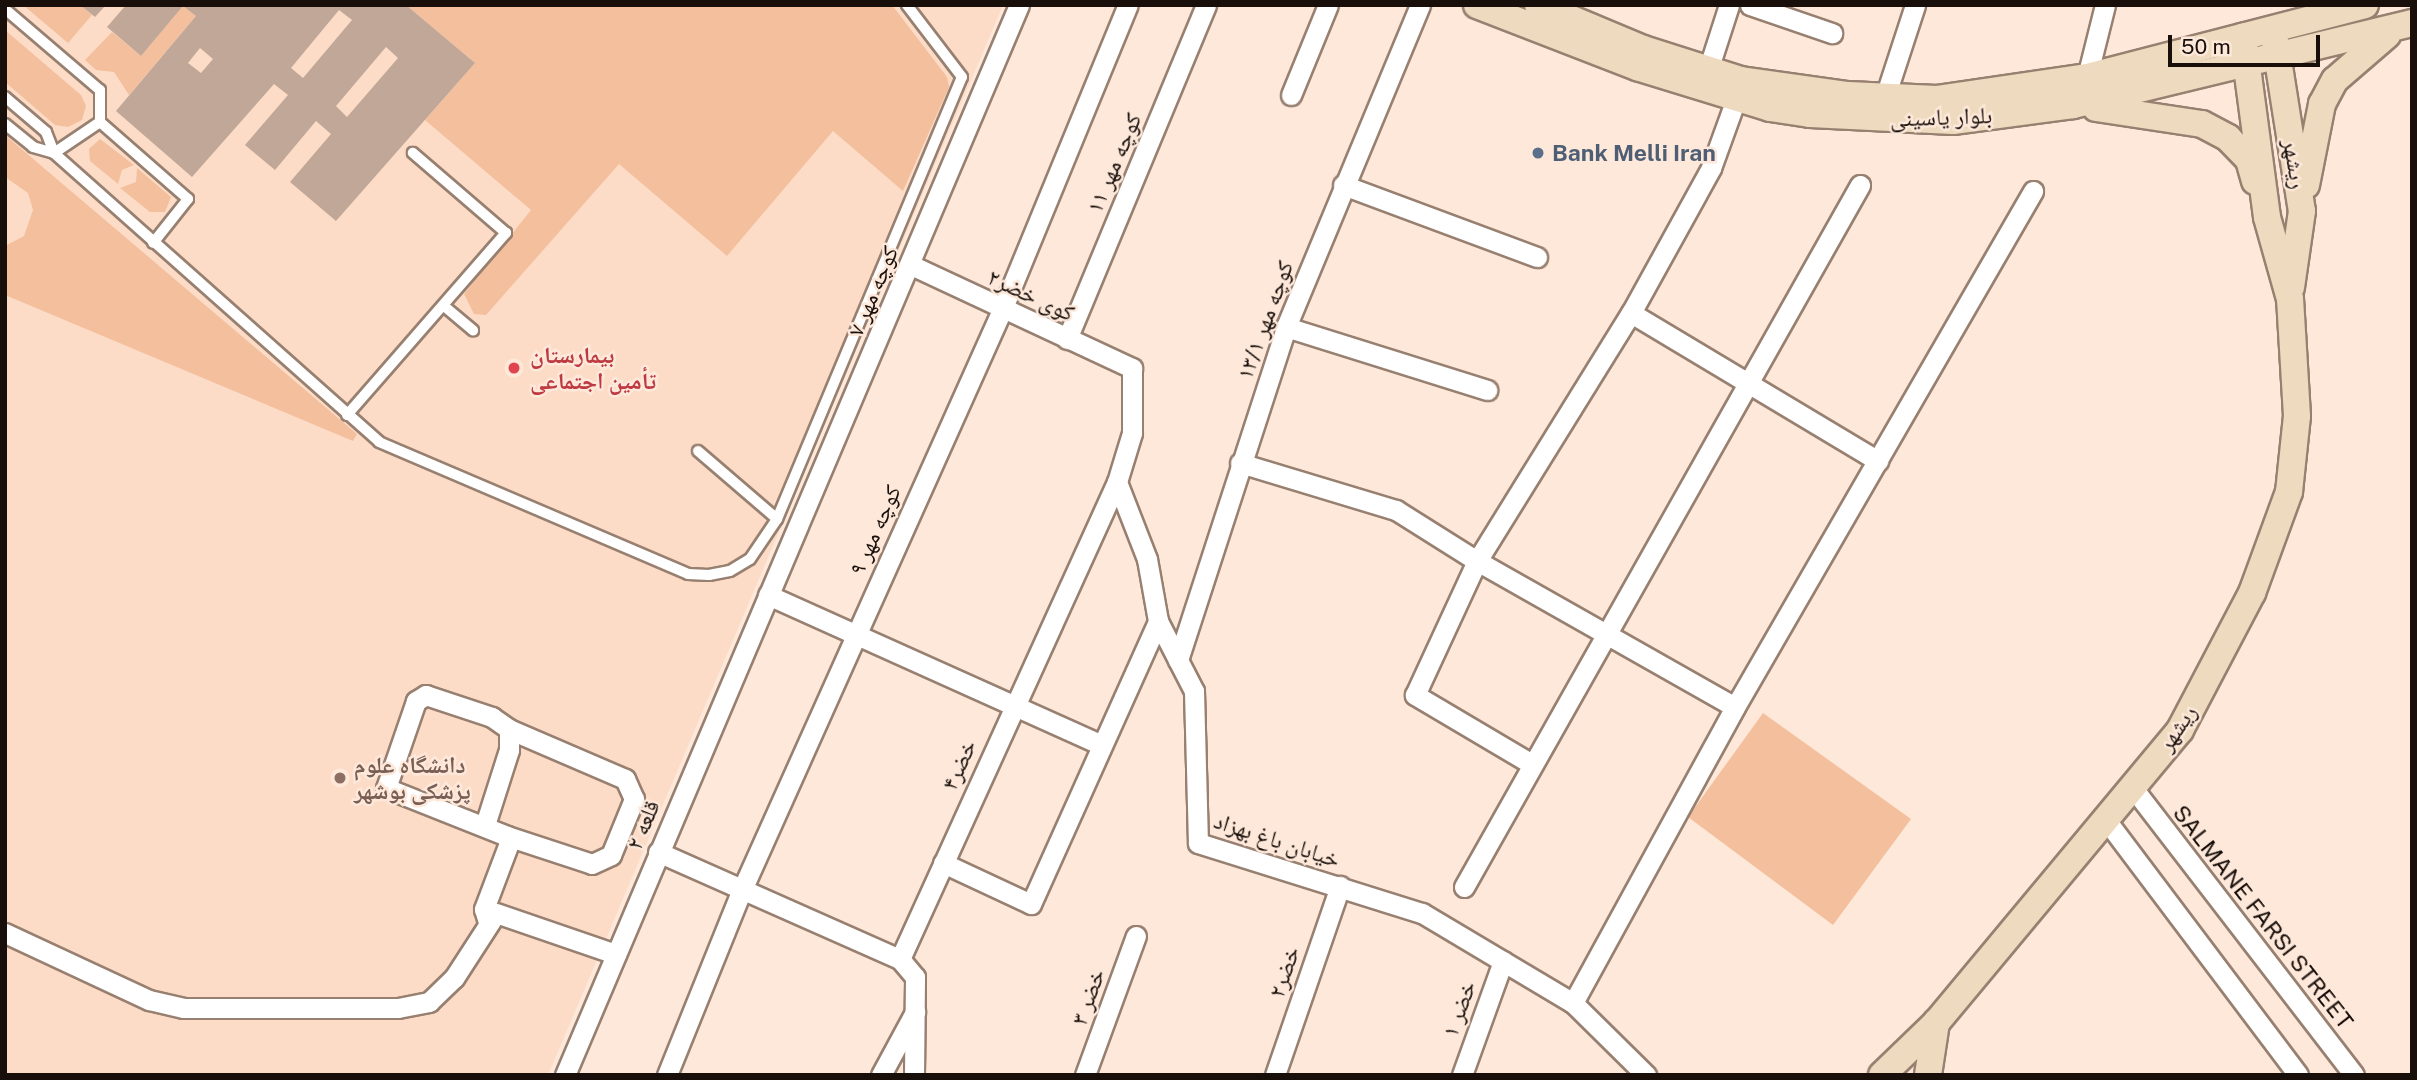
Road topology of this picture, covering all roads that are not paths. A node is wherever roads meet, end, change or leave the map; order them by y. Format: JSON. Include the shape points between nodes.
{"nodes":[{"id":1,"x":907,"y":5,"type":"edge"},
{"id":2,"x":1019,"y":5,"type":"edge"},
{"id":3,"x":1128,"y":5,"type":"edge"},
{"id":4,"x":1206,"y":5,"type":"edge"},
{"id":5,"x":1328,"y":5,"type":"edge"},
{"id":6,"x":1420,"y":5,"type":"edge"},
{"id":7,"x":1477,"y":5,"type":"edge"},
{"id":8,"x":1538,"y":5,"type":"edge"},
{"id":9,"x":1729,"y":5,"type":"edge"},
{"id":10,"x":1750,"y":5,"type":"edge"},
{"id":11,"x":1915,"y":5,"type":"edge"},
{"id":12,"x":2105,"y":5,"type":"edge"},
{"id":13,"x":2365,"y":5,"type":"edge"},
{"id":14,"x":5,"y":9,"type":"edge"},
{"id":15,"x":2406,"y":24,"type":"edge"},
{"id":16,"x":2273,"y":30,"type":"junction"},
{"id":17,"x":1832,"y":33,"type":"dead end"},
{"id":18,"x":2242,"y":37,"type":"junction"},
{"id":19,"x":2278,"y":58,"type":"junction"},
{"id":20,"x":2248,"y":65,"type":"junction"},
{"id":21,"x":1708,"y":70,"type":"junction"},
{"id":22,"x":2087,"y":76,"type":"junction"},
{"id":23,"x":1291,"y":94,"type":"dead end"},
{"id":24,"x":5,"y":97,"type":"edge"},
{"id":25,"x":1885,"y":97,"type":"junction"},
{"id":26,"x":1736,"y":99,"type":"junction"},
{"id":27,"x":2073,"y":105,"type":"junction"},
{"id":28,"x":100,"y":122,"type":"junction"},
{"id":29,"x":5,"y":124,"type":"edge"},
{"id":30,"x":54,"y":153,"type":"junction"},
{"id":31,"x":413,"y":153,"type":"dead end"},
{"id":32,"x":1343,"y":185,"type":"junction"},
{"id":33,"x":1860,"y":185,"type":"dead end"},
{"id":34,"x":2033,"y":191,"type":"dead end"},
{"id":35,"x":2302,"y":211,"type":"junction"},
{"id":36,"x":2267,"y":217,"type":"junction"},
{"id":37,"x":153,"y":243,"type":"junction"},
{"id":38,"x":1537,"y":257,"type":"dead end"},
{"id":39,"x":911,"y":265,"type":"junction"},
{"id":40,"x":2290,"y":299,"type":"junction"},
{"id":41,"x":444,"y":306,"type":"junction"},
{"id":42,"x":1002,"y":310,"type":"junction"},
{"id":43,"x":1631,"y":313,"type":"junction"},
{"id":44,"x":1286,"y":327,"type":"junction"},
{"id":45,"x":473,"y":330,"type":"dead end"},
{"id":46,"x":1067,"y":339,"type":"junction"},
{"id":47,"x":1748,"y":382,"type":"junction"},
{"id":48,"x":1487,"y":390,"type":"dead end"},
{"id":49,"x":347,"y":415,"type":"junction"},
{"id":50,"x":698,"y":451,"type":"dead end"},
{"id":51,"x":1878,"y":461,"type":"junction"},
{"id":52,"x":1240,"y":463,"type":"junction"},
{"id":53,"x":1116,"y":482,"type":"junction"},
{"id":54,"x":777,"y":519,"type":"junction"},
{"id":55,"x":1477,"y":561,"type":"junction"},
{"id":56,"x":768,"y":595,"type":"junction"},
{"id":57,"x":1158,"y":621,"type":"junction"},
{"id":58,"x":1610,"y":634,"type":"junction"},
{"id":59,"x":855,"y":636,"type":"junction"},
{"id":60,"x":1178,"y":660,"type":"junction"},
{"id":61,"x":1012,"y":705,"type":"junction"},
{"id":62,"x":1735,"y":707,"type":"junction"},
{"id":63,"x":509,"y":729,"type":"junction"},
{"id":64,"x":1101,"y":745,"type":"junction"},
{"id":65,"x":1530,"y":763,"type":"junction"},
{"id":66,"x":2133,"y":788,"type":"junction"},
{"id":67,"x":2106,"y":820,"type":"junction"},
{"id":68,"x":485,"y":825,"type":"junction"},
{"id":69,"x":507,"y":836,"type":"junction"},
{"id":70,"x":658,"y":852,"type":"junction"},
{"id":71,"x":943,"y":863,"type":"junction"},
{"id":72,"x":1340,"y":886,"type":"junction"},
{"id":73,"x":1464,"y":887,"type":"dead end"},
{"id":74,"x":741,"y":891,"type":"junction"},
{"id":75,"x":488,"y":922,"type":"junction"},
{"id":76,"x":5,"y":933,"type":"edge"},
{"id":77,"x":1136,"y":936,"type":"dead end"},
{"id":78,"x":616,"y":954,"type":"junction"},
{"id":79,"x":900,"y":959,"type":"junction"},
{"id":80,"x":1503,"y":961,"type":"junction"},
{"id":81,"x":1573,"y":1003,"type":"junction"},
{"id":82,"x":915,"y":1012,"type":"junction"},
{"id":83,"x":1936,"y":1023,"type":"junction"},
{"id":84,"x":1638,"y":1071,"type":"edge"},
{"id":85,"x":565,"y":1075,"type":"edge"},
{"id":86,"x":667,"y":1075,"type":"edge"},
{"id":87,"x":881,"y":1075,"type":"edge"},
{"id":88,"x":914,"y":1075,"type":"edge"},
{"id":89,"x":1085,"y":1075,"type":"edge"},
{"id":90,"x":1275,"y":1075,"type":"edge"},
{"id":91,"x":1462,"y":1075,"type":"edge"},
{"id":92,"x":1882,"y":1075,"type":"edge"},
{"id":93,"x":1928,"y":1075,"type":"edge"},
{"id":94,"x":2298,"y":1075,"type":"edge"},
{"id":95,"x":2354,"y":1075,"type":"edge"}],
"edges":[{"from":1,"to":54,"type":"lane","via":[[962,76]]},
{"from":2,"to":39,"type":"street","name":"کوچه مهر ۷"},
{"from":3,"to":42,"type":"street","name":"کوچه مهر ۹"},
{"from":4,"to":46,"type":"street","name":"کوچه مهر ۱۱"},
{"from":5,"to":23,"type":"street"},
{"from":6,"to":32,"type":"street","name":"کوچه مهر ۱۳/۱"},
{"from":7,"to":26,"type":"main road","name":"بلوار یاسینی","via":[[1637,67]]},
{"from":8,"to":21,"type":"main road","name":"بلوار یاسینی"},
{"from":9,"to":21,"type":"street"},
{"from":10,"to":17,"type":"street"},
{"from":11,"to":25,"type":"street"},
{"from":12,"to":22,"type":"street"},
{"from":13,"to":16,"type":"main road","name":"بلوار یاسینی"},
{"from":14,"to":28,"type":"lane","via":[[100,90]]},
{"from":15,"to":19,"type":"main road","name":"بلوار یاسینی"},
{"from":15,"to":35,"type":"main road","via":[[2363,52],[2335,80],[2322,104]]},
{"from":16,"to":18,"type":"main road","name":"بلوار یاسینی"},
{"from":16,"to":19,"type":"main road","name":"ریشهر"},
{"from":18,"to":20,"type":"main road","name":"ریشهر"},
{"from":18,"to":22,"type":"main road","name":"بلوار یاسینی"},
{"from":19,"to":20,"type":"main road","name":"بلوار یاسینی"},
{"from":19,"to":35,"type":"main road","name":"ریشهر"},
{"from":20,"to":27,"type":"main road","name":"بلوار یاسینی"},
{"from":20,"to":36,"type":"main road","name":"ریشهر"},
{"from":21,"to":25,"type":"main road","name":"بلوار یاسینی","via":[[1785,88]]},
{"from":22,"to":25,"type":"main road","name":"بلوار یاسینی","via":[[1985,94]]},
{"from":24,"to":30,"type":"lane","via":[[46,132]]},
{"from":26,"to":27,"type":"main road","name":"بلوار یاسینی","via":[[1810,114],[1941,121]]},
{"from":26,"to":43,"type":"street","via":[[1711,169]]},
{"from":27,"to":36,"type":"main road","via":[[2175,118],[2202,124],[2228,138],[2249,160]]},
{"from":28,"to":30,"type":"lane"},
{"from":28,"to":37,"type":"lane","via":[[188,199]]},
{"from":29,"to":30,"type":"lane","via":[[33,147]]},
{"from":30,"to":37,"type":"lane"},
{"from":31,"to":41,"type":"lane","via":[[506,233]]},
{"from":32,"to":38,"type":"street"},
{"from":32,"to":44,"type":"street","name":"کوچه مهر ۱۳/۱"},
{"from":33,"to":47,"type":"street"},
{"from":34,"to":51,"type":"street"},
{"from":35,"to":40,"type":"main road","name":"ریشهر"},
{"from":36,"to":40,"type":"main road","name":"ریشهر"},
{"from":37,"to":49,"type":"lane"},
{"from":39,"to":42,"type":"street","name":"کوی خضر۲"},
{"from":39,"to":56,"type":"street","name":"کوچه مهر ۷"},
{"from":40,"to":66,"type":"main road","name":"ریشهر","via":[[2297,416],[2289,492],[2252,593],[2218,661],[2180,730]]},
{"from":41,"to":45,"type":"lane"},
{"from":41,"to":49,"type":"lane"},
{"from":42,"to":46,"type":"street","name":"کوی خضر۲"},
{"from":42,"to":59,"type":"street","name":"کوچه مهر ۹"},
{"from":43,"to":47,"type":"street"},
{"from":43,"to":55,"type":"street"},
{"from":44,"to":48,"type":"street"},
{"from":44,"to":52,"type":"street","name":"کوچه مهر ۱۳/۱"},
{"from":46,"to":53,"type":"street","name":"کوی خضر۲","via":[[1132,368],[1132,433]]},
{"from":47,"to":51,"type":"street"},
{"from":47,"to":58,"type":"street"},
{"from":49,"to":54,"type":"lane","via":[[379,442],[688,574],[730,571],[750,559]]},
{"from":50,"to":54,"type":"lane"},
{"from":51,"to":62,"type":"street"},
{"from":52,"to":55,"type":"street","via":[[1396,510]]},
{"from":52,"to":60,"type":"street","name":"کوچه مهر ۱۳/۱"},
{"from":53,"to":57,"type":"street","name":"خیابان باغ بهزاد","via":[[1147,559]]},
{"from":53,"to":61,"type":"street","name":"خضر۴"},
{"from":55,"to":58,"type":"street"},
{"from":55,"to":65,"type":"street","via":[[1415,695]]},
{"from":56,"to":59,"type":"street"},
{"from":56,"to":70,"type":"street","name":"قلعه ۲"},
{"from":57,"to":60,"type":"street","name":"خیابان باغ بهزاد"},
{"from":57,"to":64,"type":"street"},
{"from":58,"to":62,"type":"street"},
{"from":58,"to":65,"type":"street"},
{"from":59,"to":61,"type":"street"},
{"from":59,"to":74,"type":"street","name":"کوچه مهر ۹"},
{"from":60,"to":72,"type":"street","name":"خیابان باغ بهزاد","via":[[1194,691],[1198,843]]},
{"from":61,"to":64,"type":"street"},
{"from":61,"to":71,"type":"street","name":"خضر۴"},
{"from":62,"to":81,"type":"street"},
{"from":63,"to":68,"type":"street","via":[[509,750]]},
{"from":63,"to":68,"type":"street","via":[[492,717],[426,695],[416,701],[386,788]]},
{"from":63,"to":69,"type":"street","via":[[625,779],[634,799],[611,855],[592,864]]},
{"from":64,"to":71,"type":"street","via":[[1031,904]]},
{"from":65,"to":73,"type":"street"},
{"from":66,"to":67,"type":"main road","name":"ریشهر"},
{"from":66,"to":95,"type":"street","name":"SALMANE FARSI STREET"},
{"from":67,"to":83,"type":"main road","name":"ریشهر"},
{"from":67,"to":94,"type":"street"},
{"from":68,"to":69,"type":"street"},
{"from":69,"to":75,"type":"street","via":[[509,843],[484,909]]},
{"from":70,"to":74,"type":"street"},
{"from":70,"to":78,"type":"street","name":"قلعه ۲"},
{"from":71,"to":79,"type":"street","name":"خضر۴"},
{"from":72,"to":80,"type":"street","name":"خیابان باغ بهزاد","via":[[1423,914]]},
{"from":72,"to":90,"type":"street","name":"خضر۲"},
{"from":74,"to":79,"type":"street"},
{"from":74,"to":86,"type":"street","name":"کوچه مهر ۹"},
{"from":75,"to":76,"type":"street","via":[[454,978],[429,1002],[398,1008],[183,1008],[149,1000]]},
{"from":75,"to":78,"type":"street","via":[[496,913]]},
{"from":77,"to":89,"type":"street","name":"خضر ۳"},
{"from":78,"to":85,"type":"street","name":"قلعه ۲"},
{"from":79,"to":82,"type":"street","via":[[915,977]]},
{"from":80,"to":81,"type":"street","name":"خیابان باغ بهزاد"},
{"from":80,"to":91,"type":"street","name":"خضر ۱"},
{"from":81,"to":84,"type":"street","name":"خیابان باغ بهزاد"},
{"from":82,"to":87,"type":"street"},
{"from":82,"to":88,"type":"street"},
{"from":83,"to":92,"type":"main road","name":"ریشهر"},
{"from":83,"to":93,"type":"main road"}]}
